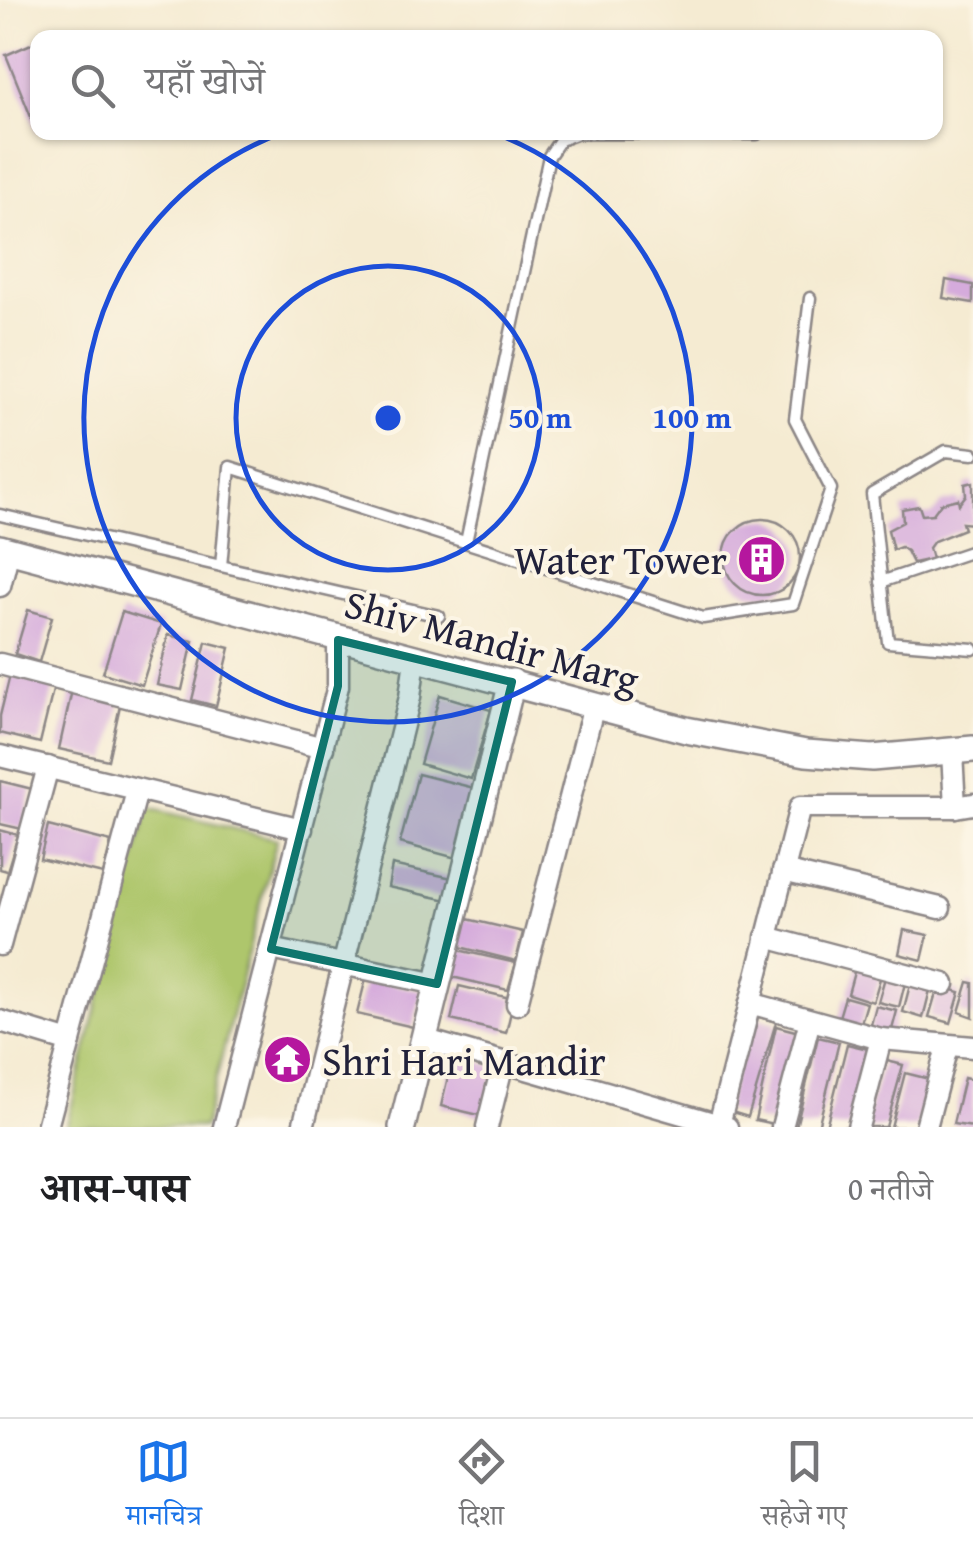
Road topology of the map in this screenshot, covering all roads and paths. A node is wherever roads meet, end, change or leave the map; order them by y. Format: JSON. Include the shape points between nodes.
{"nodes":[{"id":1,"x":560,"y":140,"type":"edge"},
{"id":2,"x":810,"y":298,"type":"dead end"},
{"id":3,"x":973,"y":454,"type":"edge"},
{"id":4,"x":0,"y":516,"type":"edge"},
{"id":5,"x":466,"y":542,"type":"junction"},
{"id":6,"x":5,"y":549,"type":"edge"},
{"id":7,"x":973,"y":551,"type":"edge"},
{"id":8,"x":221,"y":566,"type":"junction"},
{"id":9,"x":880,"y":582,"type":"junction"},
{"id":10,"x":0,"y":586,"type":"edge"},
{"id":11,"x":439,"y":616,"type":"dead end"},
{"id":12,"x":338,"y":640,"type":"junction"},
{"id":13,"x":973,"y":649,"type":"edge"},
{"id":14,"x":415,"y":659,"type":"junction"},
{"id":15,"x":0,"y":664,"type":"edge"},
{"id":16,"x":512,"y":682,"type":"junction"},
{"id":17,"x":594,"y":705,"type":"junction"},
{"id":18,"x":323,"y":748,"type":"junction"},
{"id":19,"x":962,"y":751,"type":"edge"},
{"id":20,"x":0,"y":756,"type":"edge"},
{"id":21,"x":48,"y":767,"type":"junction"},
{"id":22,"x":137,"y":791,"type":"junction"},
{"id":23,"x":964,"y":805,"type":"edge"},
{"id":24,"x":302,"y":829,"type":"junction"},
{"id":25,"x":784,"y":870,"type":"junction"},
{"id":26,"x":940,"y":908,"type":"dead end"},
{"id":27,"x":766,"y":937,"type":"junction"},
{"id":28,"x":0,"y":945,"type":"edge"},
{"id":29,"x":271,"y":949,"type":"junction"},
{"id":30,"x":342,"y":963,"type":"junction"},
{"id":31,"x":437,"y":984,"type":"junction"},
{"id":32,"x":944,"y":984,"type":"dead end"},
{"id":33,"x":750,"y":1003,"type":"junction"},
{"id":34,"x":517,"y":1004,"type":"dead end"},
{"id":35,"x":810,"y":1020,"type":"junction"},
{"id":36,"x":0,"y":1022,"type":"edge"},
{"id":37,"x":424,"y":1039,"type":"junction"},
{"id":38,"x":881,"y":1039,"type":"junction"},
{"id":39,"x":70,"y":1042,"type":"junction"},
{"id":40,"x":947,"y":1047,"type":"junction"},
{"id":41,"x":973,"y":1047,"type":"edge"},
{"id":42,"x":503,"y":1063,"type":"junction"},
{"id":43,"x":723,"y":1126,"type":"edge"},
{"id":44,"x":47,"y":1127,"type":"edge"},
{"id":45,"x":224,"y":1127,"type":"edge"},
{"id":46,"x":303,"y":1127,"type":"edge"},
{"id":47,"x":402,"y":1127,"type":"edge"},
{"id":48,"x":487,"y":1127,"type":"edge"},
{"id":49,"x":782,"y":1127,"type":"edge"},
{"id":50,"x":858,"y":1127,"type":"edge"},
{"id":51,"x":926,"y":1127,"type":"edge"}],
"edges":[{"from":1,"to":5,"type":"lane","via":[[548,156]]},
{"from":2,"to":5,"type":"lane","via":[[795,419],[830,489],[793,604],[703,618]]},
{"from":3,"to":9,"type":"lane","via":[[946,451],[872,494]]},
{"from":4,"to":8,"type":"lane"},
{"from":5,"to":8,"type":"lane","via":[[230,467]]},
{"from":6,"to":10,"type":"street"},
{"from":6,"to":12,"type":"street","name":"Shiv Mandir Marg"},
{"from":7,"to":9,"type":"lane"},
{"from":8,"to":11,"type":"lane"},
{"from":9,"to":13,"type":"lane","via":[[888,642]]},
{"from":12,"to":14,"type":"street","name":"Shiv Mandir Marg"},
{"from":12,"to":18,"type":"street","via":[[338,686]]},
{"from":14,"to":16,"type":"street","name":"Shiv Mandir Marg"},
{"from":14,"to":30,"type":"street"},
{"from":15,"to":18,"type":"street"},
{"from":16,"to":17,"type":"street","name":"Shiv Mandir Marg"},
{"from":16,"to":31,"type":"street"},
{"from":17,"to":19,"type":"street","name":"Shiv Mandir Marg","via":[[806,754],[872,758]]},
{"from":17,"to":34,"type":"street"},
{"from":18,"to":24,"type":"street"},
{"from":19,"to":23,"type":"street"},
{"from":20,"to":21,"type":"street"},
{"from":21,"to":22,"type":"street"},
{"from":21,"to":28,"type":"street"},
{"from":22,"to":24,"type":"street"},
{"from":22,"to":39,"type":"street"},
{"from":23,"to":25,"type":"street","via":[[800,806]]},
{"from":24,"to":29,"type":"street"},
{"from":25,"to":26,"type":"street"},
{"from":25,"to":27,"type":"street"},
{"from":27,"to":32,"type":"street"},
{"from":27,"to":33,"type":"street"},
{"from":29,"to":30,"type":"street"},
{"from":29,"to":45,"type":"street"},
{"from":30,"to":31,"type":"street"},
{"from":30,"to":46,"type":"street"},
{"from":31,"to":37,"type":"street"},
{"from":33,"to":35,"type":"street"},
{"from":33,"to":43,"type":"street"},
{"from":35,"to":38,"type":"street"},
{"from":35,"to":49,"type":"street"},
{"from":36,"to":39,"type":"street"},
{"from":37,"to":42,"type":"street"},
{"from":37,"to":47,"type":"street"},
{"from":38,"to":40,"type":"street"},
{"from":38,"to":50,"type":"street"},
{"from":39,"to":44,"type":"street"},
{"from":40,"to":41,"type":"street"},
{"from":40,"to":51,"type":"street"},
{"from":42,"to":43,"type":"street"},
{"from":42,"to":48,"type":"street"}]}
